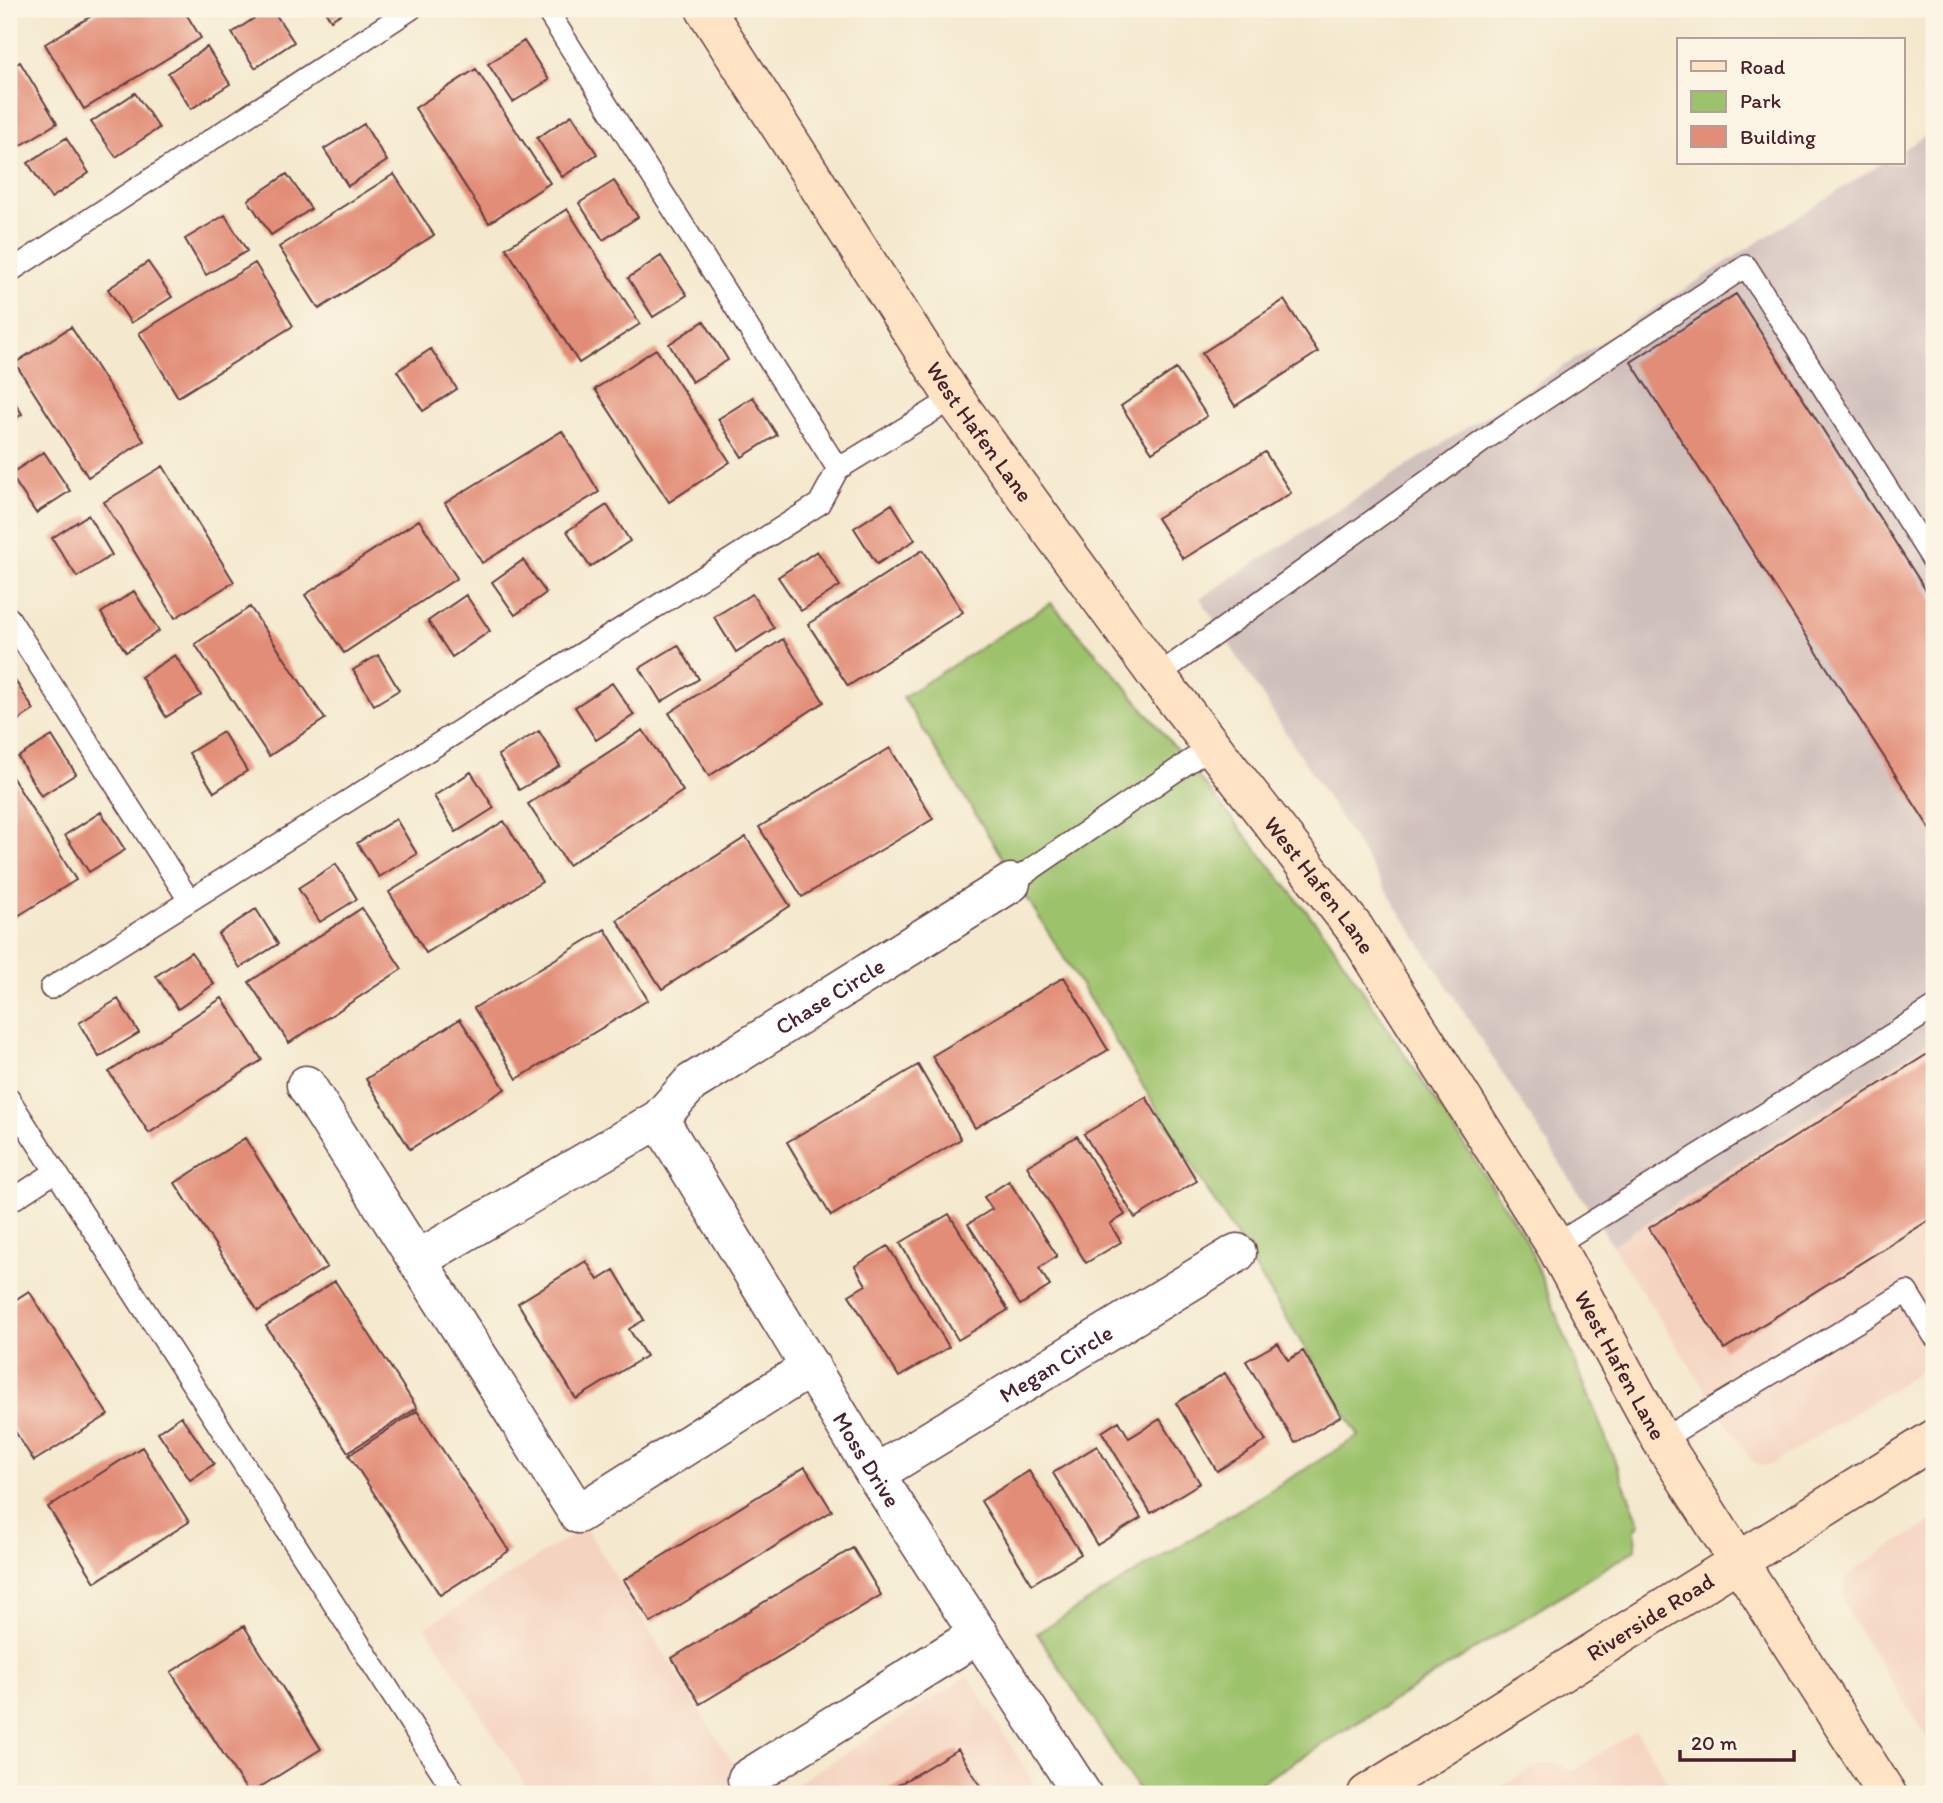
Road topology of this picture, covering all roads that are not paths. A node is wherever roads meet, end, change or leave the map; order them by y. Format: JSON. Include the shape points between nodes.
{"nodes":[{"id":1,"x":411,"y":9,"type":"edge"},
{"id":2,"x":547,"y":9,"type":"edge"},
{"id":3,"x":705,"y":9,"type":"edge"},
{"id":4,"x":9,"y":272,"type":"edge"},
{"id":5,"x":954,"y":398,"type":"junction"},
{"id":6,"x":838,"y":469,"type":"junction"},
{"id":7,"x":1934,"y":562,"type":"edge"},
{"id":8,"x":9,"y":618,"type":"edge"},
{"id":9,"x":1157,"y":676,"type":"junction"},
{"id":10,"x":1212,"y":746,"type":"junction"},
{"id":11,"x":1011,"y":883,"type":"joint"},
{"id":12,"x":190,"y":900,"type":"junction"},
{"id":13,"x":51,"y":988,"type":"dead end"},
{"id":14,"x":1934,"y":1008,"type":"edge"},
{"id":15,"x":306,"y":1085,"type":"dead end"},
{"id":16,"x":9,"y":1099,"type":"edge"},
{"id":17,"x":659,"y":1119,"type":"junction"},
{"id":18,"x":55,"y":1172,"type":"junction"},
{"id":19,"x":9,"y":1202,"type":"edge"},
{"id":20,"x":1555,"y":1245,"type":"junction"},
{"id":21,"x":1237,"y":1253,"type":"dead end"},
{"id":22,"x":417,"y":1260,"type":"junction"},
{"id":23,"x":1934,"y":1336,"type":"edge"},
{"id":24,"x":811,"y":1367,"type":"junction"},
{"id":25,"x":1934,"y":1439,"type":"edge"},
{"id":26,"x":1661,"y":1440,"type":"junction"},
{"id":27,"x":875,"y":1474,"type":"junction"},
{"id":28,"x":1738,"y":1562,"type":"junction"},
{"id":29,"x":979,"y":1634,"type":"junction"},
{"id":30,"x":747,"y":1779,"type":"dead end"},
{"id":31,"x":456,"y":1794,"type":"edge"},
{"id":32,"x":1082,"y":1794,"type":"edge"},
{"id":33,"x":1367,"y":1794,"type":"edge"},
{"id":34,"x":1887,"y":1794,"type":"edge"}],
"edges":[{"from":1,"to":4,"type":"lane"},
{"from":2,"to":6,"type":"lane"},
{"from":3,"to":5,"type":"main road","name":"West Hafen Lane"},
{"from":5,"to":6,"type":"lane"},
{"from":5,"to":9,"type":"main road","name":"West Hafen Lane"},
{"from":6,"to":12,"type":"lane","via":[[819,503]]},
{"from":7,"to":9,"type":"lane","via":[[1746,266],[1504,426]]},
{"from":8,"to":12,"type":"lane"},
{"from":9,"to":10,"type":"main road","name":"West Hafen Lane"},
{"from":10,"to":11,"type":"lane"},
{"from":10,"to":20,"type":"main road","name":"West Hafen Lane","via":[[1355,929]]},
{"from":11,"to":17,"type":"street","name":"Chase Circle","via":[[691,1083]]},
{"from":12,"to":13,"type":"lane"},
{"from":14,"to":20,"type":"lane"},
{"from":15,"to":22,"type":"street"},
{"from":16,"to":18,"type":"lane"},
{"from":17,"to":22,"type":"street","name":"Chase Circle"},
{"from":17,"to":24,"type":"street","name":"Moss Drive"},
{"from":18,"to":19,"type":"lane"},
{"from":18,"to":31,"type":"lane"},
{"from":20,"to":26,"type":"main road","name":"West Hafen Lane"},
{"from":21,"to":27,"type":"street","name":"Megan Circle"},
{"from":22,"to":24,"type":"street","via":[[578,1514]]},
{"from":23,"to":26,"type":"lane","via":[[1907,1292]]},
{"from":24,"to":27,"type":"street","name":"Moss Drive"},
{"from":25,"to":28,"type":"main road","name":"Riverside Road"},
{"from":26,"to":28,"type":"main road","name":"West Hafen Lane"},
{"from":27,"to":29,"type":"street","name":"Moss Drive"},
{"from":28,"to":33,"type":"main road","name":"Riverside Road"},
{"from":28,"to":34,"type":"main road","name":"West Hafen Lane"},
{"from":29,"to":30,"type":"street"},
{"from":29,"to":32,"type":"street","name":"Moss Drive"}]}
